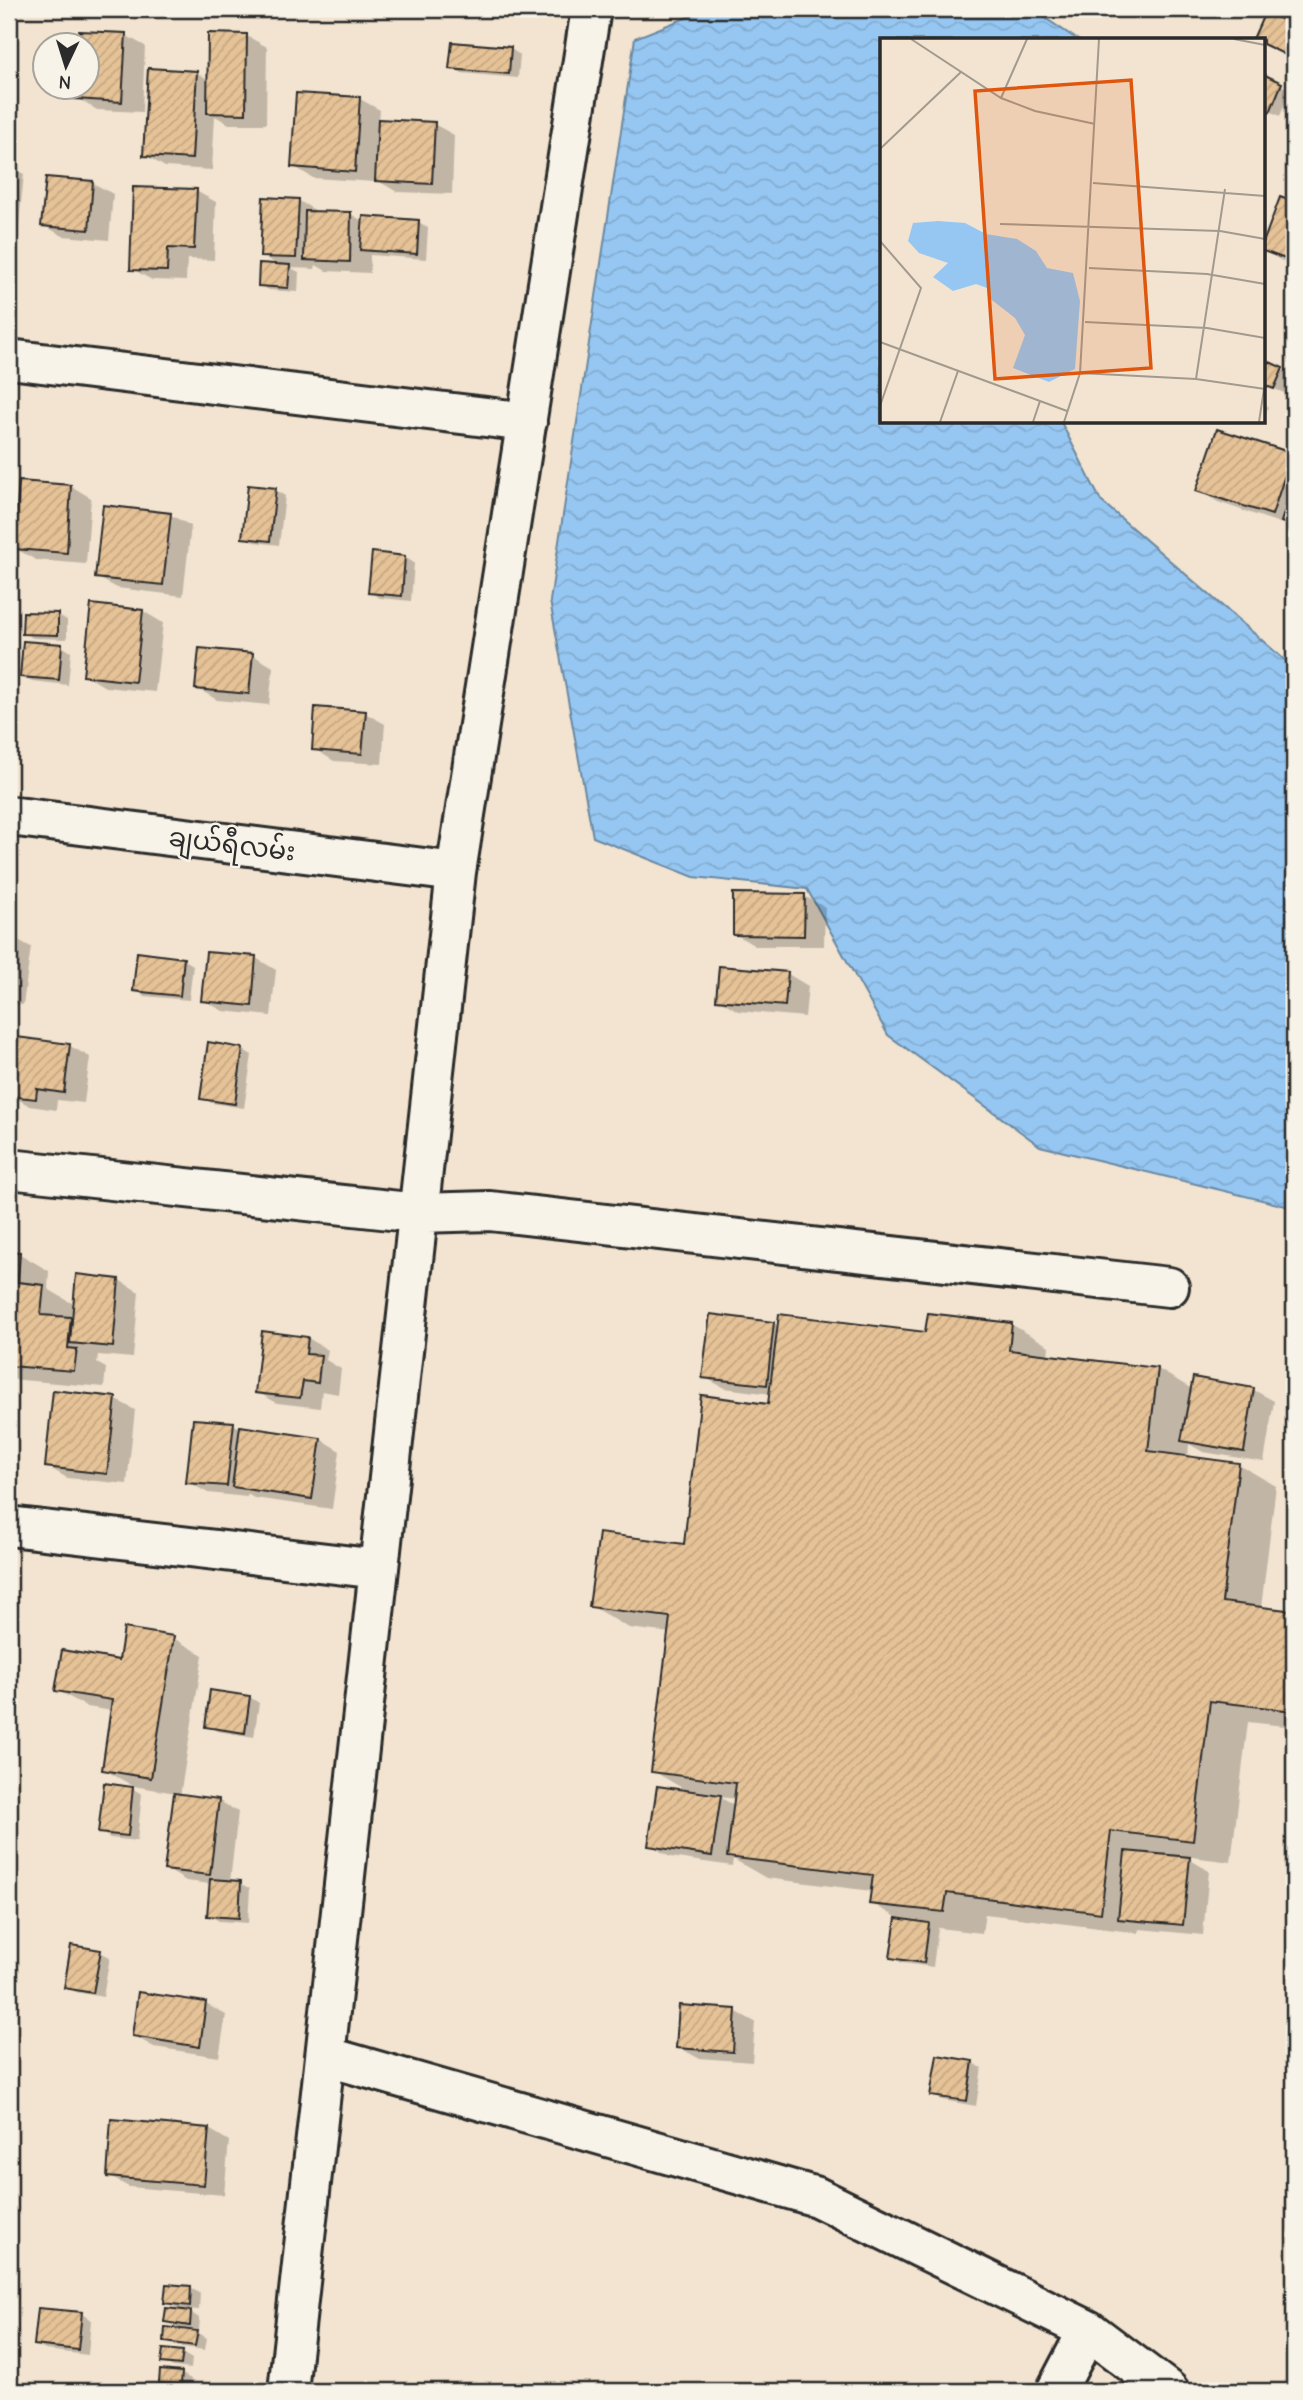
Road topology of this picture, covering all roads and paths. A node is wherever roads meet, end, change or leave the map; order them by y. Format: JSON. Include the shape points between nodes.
{"nodes":[{"id":1,"x":591,"y":9,"type":"edge"},
{"id":2,"x":9,"y":359,"type":"edge"},
{"id":3,"x":527,"y":422,"type":"junction"},
{"id":4,"x":9,"y":816,"type":"edge"},
{"id":5,"x":456,"y":872,"type":"junction"},
{"id":6,"x":9,"y":1169,"type":"edge"},
{"id":7,"x":418,"y":1213,"type":"junction"},
{"id":8,"x":1169,"y":1287,"type":"dead end"},
{"id":9,"x":9,"y":1526,"type":"edge"},
{"id":10,"x":379,"y":1569,"type":"junction"},
{"id":11,"x":325,"y":2056,"type":"junction"},
{"id":12,"x":1088,"y":2330,"type":"junction"},
{"id":13,"x":288,"y":2391,"type":"edge"},
{"id":14,"x":1056,"y":2391,"type":"edge"},
{"id":15,"x":1169,"y":2391,"type":"edge"}],
"edges":[{"from":1,"to":3,"type":"street"},
{"from":2,"to":3,"type":"street"},
{"from":3,"to":5,"type":"street"},
{"from":4,"to":5,"type":"street","name":"ချယ်ရီလမ်း"},
{"from":5,"to":7,"type":"street"},
{"from":6,"to":7,"type":"street"},
{"from":7,"to":8,"type":"street","via":[[490,1211]]},
{"from":7,"to":10,"type":"street"},
{"from":9,"to":10,"type":"street"},
{"from":10,"to":11,"type":"street"},
{"from":11,"to":12,"type":"street","via":[[817,2197]]},
{"from":11,"to":13,"type":"street"},
{"from":12,"to":14,"type":"street"},
{"from":12,"to":15,"type":"street"}]}
